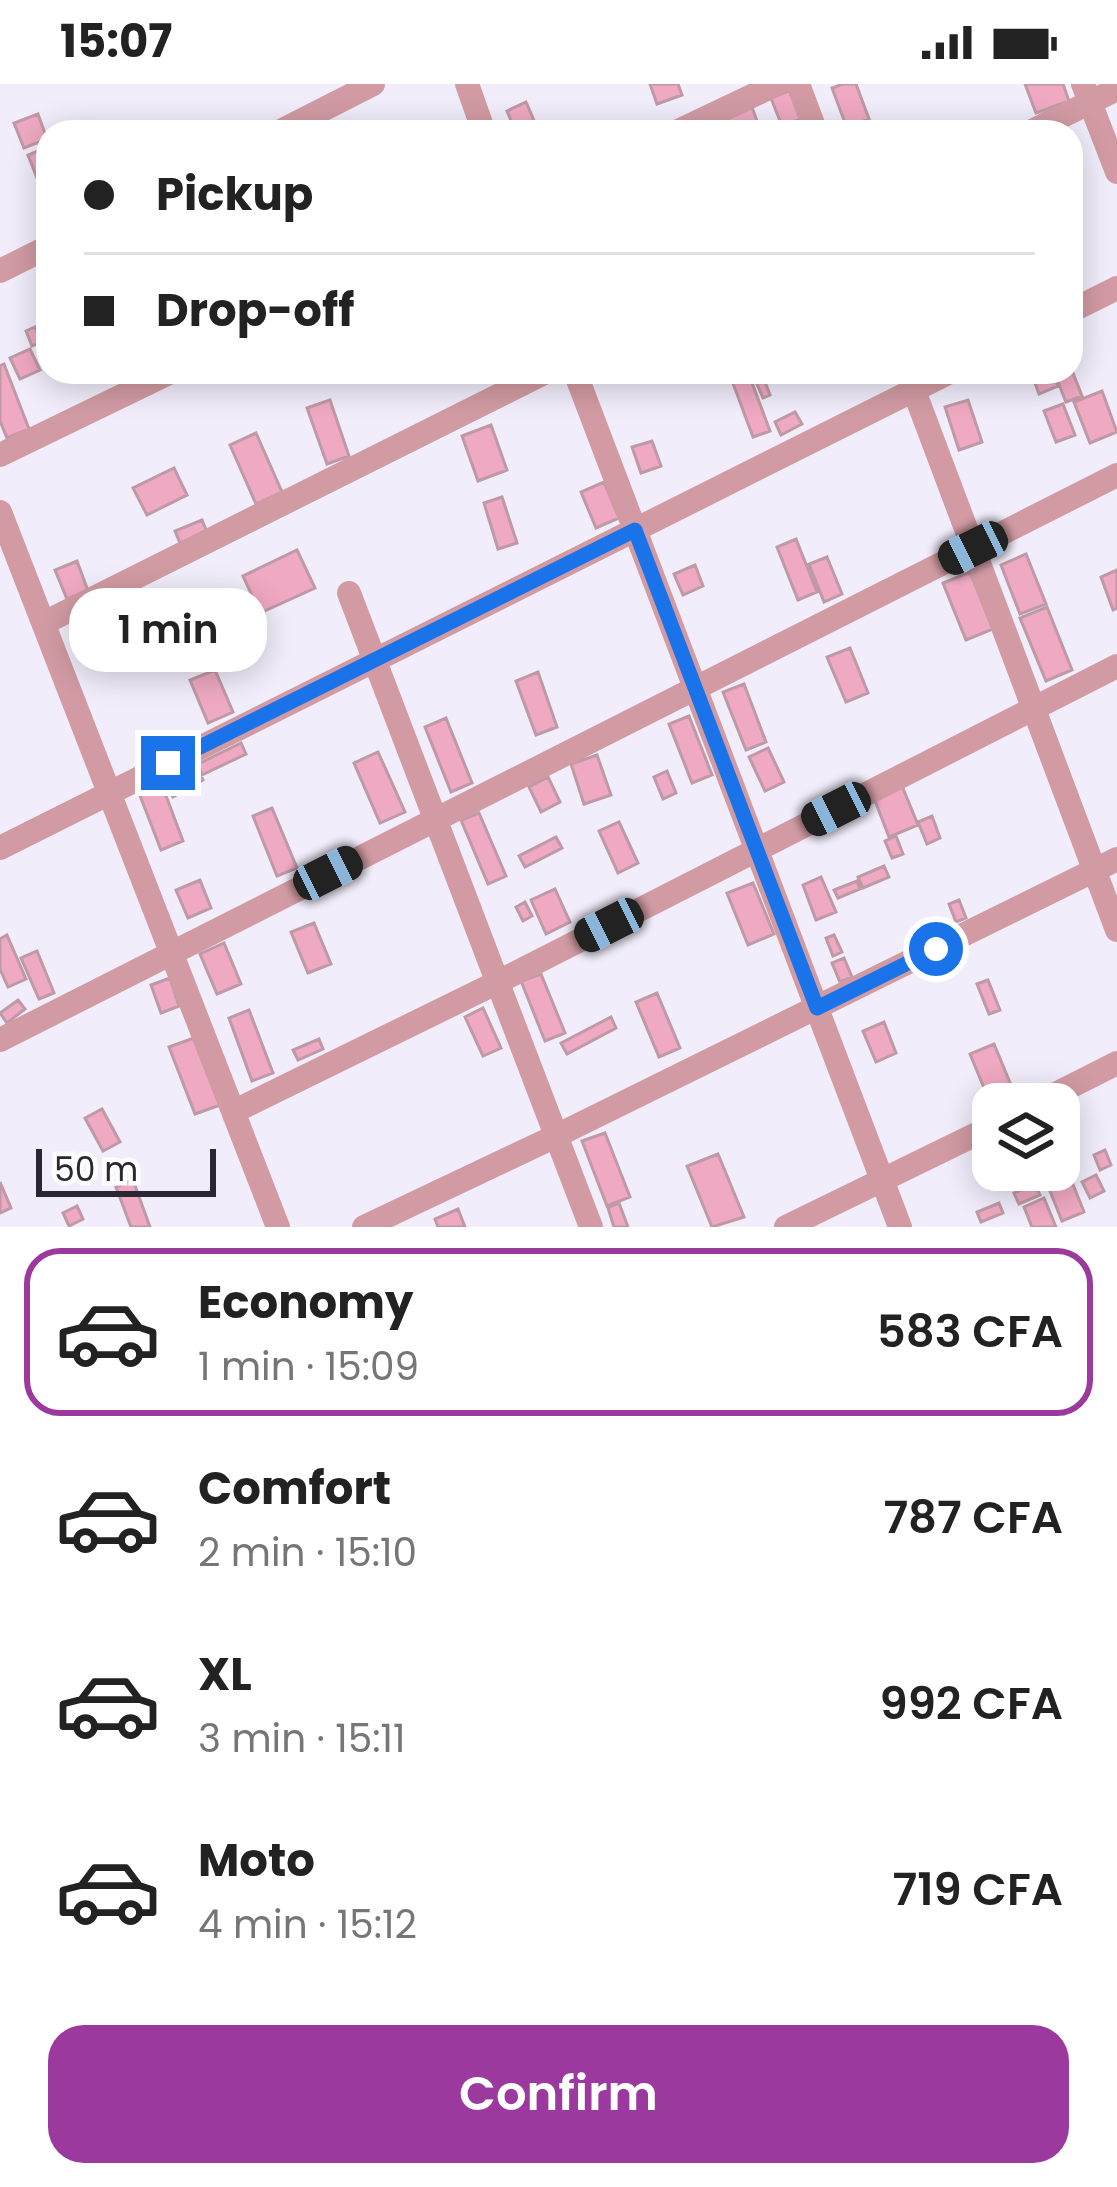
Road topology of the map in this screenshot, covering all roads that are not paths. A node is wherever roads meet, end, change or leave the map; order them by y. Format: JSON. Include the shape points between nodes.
{"nodes":[{"id":1,"x":373,"y":84,"type":"edge"},
{"id":2,"x":467,"y":84,"type":"edge"},
{"id":3,"x":778,"y":84,"type":"edge"},
{"id":4,"x":798,"y":84,"type":"edge"},
{"id":5,"x":1117,"y":89,"type":"edge"},
{"id":6,"x":1087,"y":93,"type":"edge"},
{"id":7,"x":302,"y":120,"type":"edge"},
{"id":8,"x":480,"y":120,"type":"edge"},
{"id":9,"x":702,"y":120,"type":"edge"},
{"id":10,"x":812,"y":120,"type":"edge"},
{"id":11,"x":1048,"y":120,"type":"edge"},
{"id":12,"x":1117,"y":172,"type":"edge"},
{"id":13,"x":36,"y":254,"type":"edge"},
{"id":14,"x":0,"y":271,"type":"edge"},
{"id":15,"x":1117,"y":288,"type":"edge"},
{"id":16,"x":1083,"y":305,"type":"edge"},
{"id":17,"x":146,"y":384,"type":"edge"},
{"id":18,"x":522,"y":384,"type":"edge"},
{"id":19,"x":580,"y":384,"type":"edge"},
{"id":20,"x":904,"y":384,"type":"edge"},
{"id":21,"x":911,"y":384,"type":"edge"},
{"id":22,"x":0,"y":454,"type":"edge"},
{"id":23,"x":1117,"y":475,"type":"edge"},
{"id":24,"x":0,"y":512,"type":"edge"},
{"id":25,"x":635,"y":530,"type":"junction"},
{"id":26,"x":973,"y":548,"type":"junction"},
{"id":27,"x":349,"y":593,"type":"dead end"},
{"id":28,"x":44,"y":623,"type":"junction"},
{"id":29,"x":375,"y":661,"type":"junction"},
{"id":30,"x":1117,"y":666,"type":"edge"},
{"id":31,"x":695,"y":688,"type":"junction"},
{"id":32,"x":1034,"y":708,"type":"junction"},
{"id":33,"x":111,"y":791,"type":"junction"},
{"id":34,"x":435,"y":818,"type":"junction"},
{"id":35,"x":0,"y":848,"type":"edge"},
{"id":36,"x":757,"y":849,"type":"junction"},
{"id":37,"x":1106,"y":865,"type":"edge"},
{"id":38,"x":1117,"y":930,"type":"edge"},
{"id":39,"x":171,"y":952,"type":"junction"},
{"id":40,"x":498,"y":982,"type":"junction"},
{"id":41,"x":817,"y":1008,"type":"junction"},
{"id":42,"x":0,"y":1040,"type":"edge"},
{"id":43,"x":1117,"y":1063,"type":"edge"},
{"id":44,"x":1077,"y":1083,"type":"edge"},
{"id":45,"x":235,"y":1111,"type":"junction"},
{"id":46,"x":556,"y":1136,"type":"junction"},
{"id":47,"x":972,"y":1136,"type":"edge"},
{"id":48,"x":883,"y":1181,"type":"junction"},
{"id":49,"x":278,"y":1227,"type":"edge"},
{"id":50,"x":364,"y":1227,"type":"edge"},
{"id":51,"x":591,"y":1227,"type":"edge"},
{"id":52,"x":786,"y":1227,"type":"edge"},
{"id":53,"x":900,"y":1227,"type":"edge"}],
"edges":[{"from":1,"to":7,"type":"street"},
{"from":2,"to":8,"type":"street"},
{"from":3,"to":9,"type":"street"},
{"from":4,"to":10,"type":"street"},
{"from":5,"to":6,"type":"street"},
{"from":6,"to":11,"type":"street"},
{"from":6,"to":12,"type":"street"},
{"from":13,"to":14,"type":"street"},
{"from":15,"to":16,"type":"street"},
{"from":17,"to":22,"type":"street"},
{"from":18,"to":28,"type":"street"},
{"from":19,"to":25,"type":"street"},
{"from":20,"to":25,"type":"street"},
{"from":21,"to":26,"type":"street"},
{"from":23,"to":26,"type":"street"},
{"from":24,"to":28,"type":"street"},
{"from":25,"to":29,"type":"street"},
{"from":25,"to":31,"type":"street"},
{"from":26,"to":31,"type":"street"},
{"from":26,"to":32,"type":"street"},
{"from":27,"to":29,"type":"street"},
{"from":28,"to":33,"type":"street"},
{"from":29,"to":33,"type":"street"},
{"from":29,"to":34,"type":"street"},
{"from":30,"to":32,"type":"street"},
{"from":31,"to":34,"type":"street"},
{"from":31,"to":36,"type":"street"},
{"from":32,"to":36,"type":"street"},
{"from":32,"to":37,"type":"street"},
{"from":33,"to":35,"type":"street"},
{"from":33,"to":39,"type":"street"},
{"from":34,"to":39,"type":"street"},
{"from":34,"to":40,"type":"street"},
{"from":36,"to":40,"type":"street"},
{"from":36,"to":41,"type":"street"},
{"from":37,"to":38,"type":"street"},
{"from":37,"to":41,"type":"street"},
{"from":39,"to":42,"type":"street"},
{"from":39,"to":45,"type":"street"},
{"from":40,"to":45,"type":"street"},
{"from":40,"to":46,"type":"street"},
{"from":41,"to":46,"type":"street"},
{"from":41,"to":48,"type":"street"},
{"from":43,"to":44,"type":"street"},
{"from":45,"to":49,"type":"street"},
{"from":46,"to":50,"type":"street"},
{"from":46,"to":51,"type":"street"},
{"from":47,"to":48,"type":"street"},
{"from":48,"to":52,"type":"street"},
{"from":48,"to":53,"type":"street"}]}
